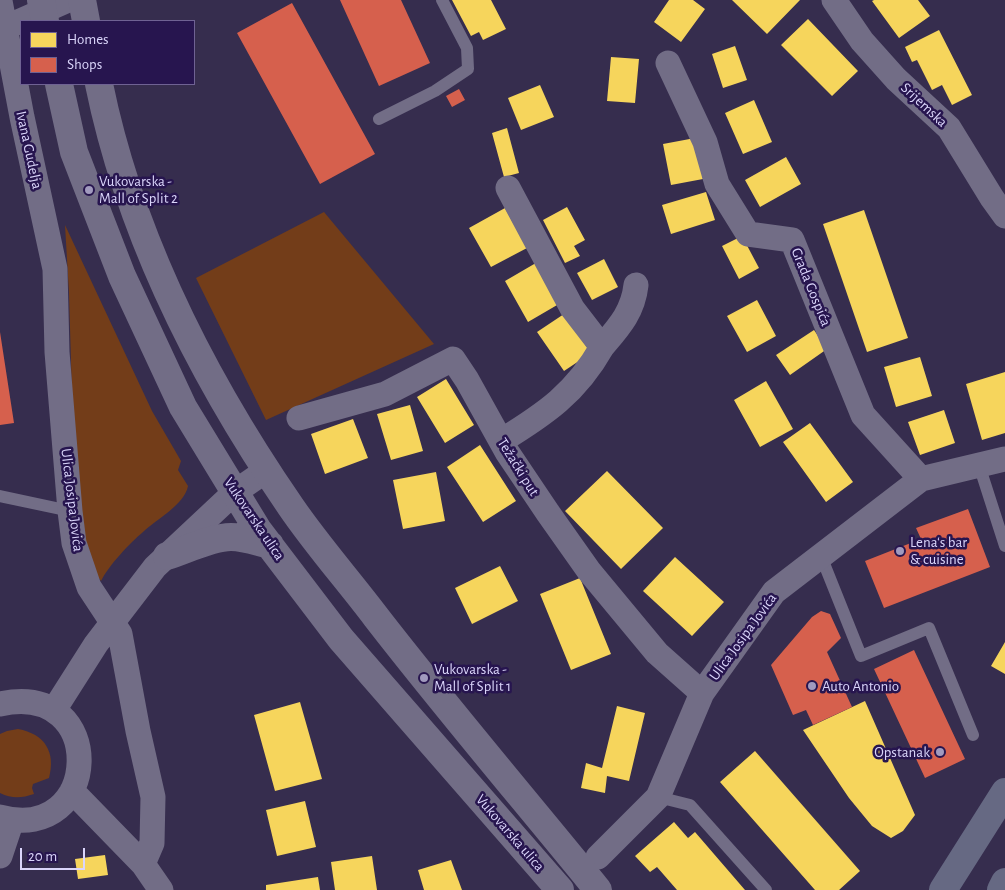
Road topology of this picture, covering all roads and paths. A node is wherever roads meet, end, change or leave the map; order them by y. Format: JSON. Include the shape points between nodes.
{"nodes":[{"id":1,"x":68,"y":0,"type":"edge"},
{"id":2,"x":82,"y":0,"type":"edge"},
{"id":3,"x":442,"y":0,"type":"edge"},
{"id":4,"x":834,"y":0,"type":"edge"},
{"id":5,"x":0,"y":1,"type":"edge"},
{"id":6,"x":38,"y":13,"type":"edge"},
{"id":7,"x":22,"y":20,"type":"edge"},
{"id":8,"x":86,"y":20,"type":"edge"},
{"id":9,"x":20,"y":21,"type":"edge"},
{"id":10,"x":0,"y":30,"type":"edge"},
{"id":11,"x":668,"y":63,"type":"dead end"},
{"id":12,"x":59,"y":85,"type":"edge"},
{"id":13,"x":99,"y":85,"type":"edge"},
{"id":14,"x":380,"y":119,"type":"dead end"},
{"id":15,"x":508,"y":188,"type":"dead end"},
{"id":16,"x":1005,"y":216,"type":"edge"},
{"id":17,"x":55,"y":269,"type":"joint"},
{"id":18,"x":636,"y":285,"type":"dead end"},
{"id":19,"x":602,"y":347,"type":"junction"},
{"id":20,"x":299,"y":418,"type":"dead end"},
{"id":21,"x":501,"y":441,"type":"junction"},
{"id":22,"x":1005,"y":459,"type":"edge"},
{"id":23,"x":979,"y":465,"type":"junction"},
{"id":24,"x":267,"y":470,"type":"junction"},
{"id":25,"x":921,"y":479,"type":"junction"},
{"id":26,"x":235,"y":492,"type":"junction"},
{"id":27,"x":0,"y":496,"type":"edge"},
{"id":28,"x":70,"y":511,"type":"junction"},
{"id":29,"x":270,"y":545,"type":"junction"},
{"id":30,"x":1005,"y":546,"type":"edge"},
{"id":31,"x":167,"y":556,"type":"junction"},
{"id":32,"x":821,"y":556,"type":"junction"},
{"id":33,"x":702,"y":693,"type":"junction"},
{"id":34,"x":0,"y":704,"type":"edge"},
{"id":35,"x":54,"y":710,"type":"junction"},
{"id":36,"x":973,"y":735,"type":"dead end"},
{"id":37,"x":72,"y":791,"type":"junction"},
{"id":38,"x":1005,"y":792,"type":"edge"},
{"id":39,"x":658,"y":797,"type":"junction"},
{"id":40,"x":6,"y":819,"type":"edge"},
{"id":41,"x":0,"y":856,"type":"edge"},
{"id":42,"x":598,"y":857,"type":"dead end"},
{"id":43,"x":144,"y":864,"type":"junction"},
{"id":44,"x":1005,"y":882,"type":"edge"},
{"id":45,"x":161,"y":890,"type":"edge"},
{"id":46,"x":560,"y":890,"type":"edge"},
{"id":47,"x":598,"y":890,"type":"edge"},
{"id":48,"x":766,"y":890,"type":"edge"},
{"id":49,"x":943,"y":890,"type":"edge"},
{"id":50,"x":1002,"y":890,"type":"edge"}],
"edges":[{"from":1,"to":6,"type":"street"},
{"from":2,"to":8,"type":"street"},
{"from":3,"to":14,"type":"lane","via":[[467,48],[468,69],[435,91]]},
{"from":4,"to":16,"type":"street","name":"Srijemska","via":[[862,41],[896,79],[949,128]]},
{"from":5,"to":17,"type":"street","name":"Ivana Gudelja"},
{"from":6,"to":7,"type":"street"},
{"from":9,"to":10,"type":"street"},
{"from":11,"to":25,"type":"street","name":"Grada Gospića","via":[[705,142],[717,184],[748,234],[792,240],[863,415]]},
{"from":12,"to":26,"type":"street","name":"Vukovarska ulica","via":[[74,152],[122,276],[183,407]]},
{"from":13,"to":24,"type":"street","name":"Vukovarska ulica","via":[[108,127],[136,212],[178,315],[230,412]]},
{"from":15,"to":19,"type":"street","via":[[572,308]]},
{"from":17,"to":28,"type":"street","name":"Ulica Josipa Jovića","via":[[57,352]]},
{"from":18,"to":19,"type":"street","via":[[634,299],[624,320]]},
{"from":19,"to":21,"type":"street","via":[[593,364],[568,394],[534,421]]},
{"from":20,"to":21,"type":"street","name":"Težački put","via":[[384,394],[453,359]]},
{"from":21,"to":33,"type":"street","name":"Težački put","via":[[548,513],[619,608],[657,653]]},
{"from":22,"to":23,"type":"street","name":"Ulica Josipa Jovića"},
{"from":23,"to":25,"type":"street","name":"Ulica Josipa Jovića"},
{"from":23,"to":30,"type":"lane"},
{"from":24,"to":26,"type":"street"},
{"from":24,"to":47,"type":"street","name":"Vukovarska ulica","via":[[292,508],[424,678]]},
{"from":25,"to":32,"type":"street","name":"Ulica Josipa Jovića"},
{"from":26,"to":29,"type":"street","name":"Vukovarska ulica"},
{"from":26,"to":31,"type":"street"},
{"from":27,"to":28,"type":"lane"},
{"from":28,"to":43,"type":"street","name":"Ulica Josipa Jovića","via":[[74,543],[89,587],[120,634],[153,797],[152,843]]},
{"from":29,"to":31,"type":"street","via":[[229,537]]},
{"from":29,"to":46,"type":"street","name":"Vukovarska ulica","via":[[341,639]]},
{"from":31,"to":35,"type":"street","via":[[96,644]]},
{"from":32,"to":33,"type":"street","name":"Ulica Josipa Jovića","via":[[774,592]]},
{"from":32,"to":36,"type":"lane","via":[[861,656],[929,628]]},
{"from":33,"to":39,"type":"street","name":"Ulica Josipa Jovića"},
{"from":34,"to":35,"type":"street","via":[[17,700],[36,702]]},
{"from":35,"to":37,"type":"street","via":[[76,738],[80,756],[79,774]]},
{"from":37,"to":40,"type":"street","via":[[47,815],[30,820]]},
{"from":37,"to":43,"type":"street"},
{"from":38,"to":49,"type":"highway"},
{"from":39,"to":42,"type":"street","name":"Ulica Josipa Jovića"},
{"from":39,"to":48,"type":"lane","via":[[690,805]]},
{"from":40,"to":41,"type":"street"},
{"from":43,"to":45,"type":"street"},
{"from":44,"to":50,"type":"highway"}]}
